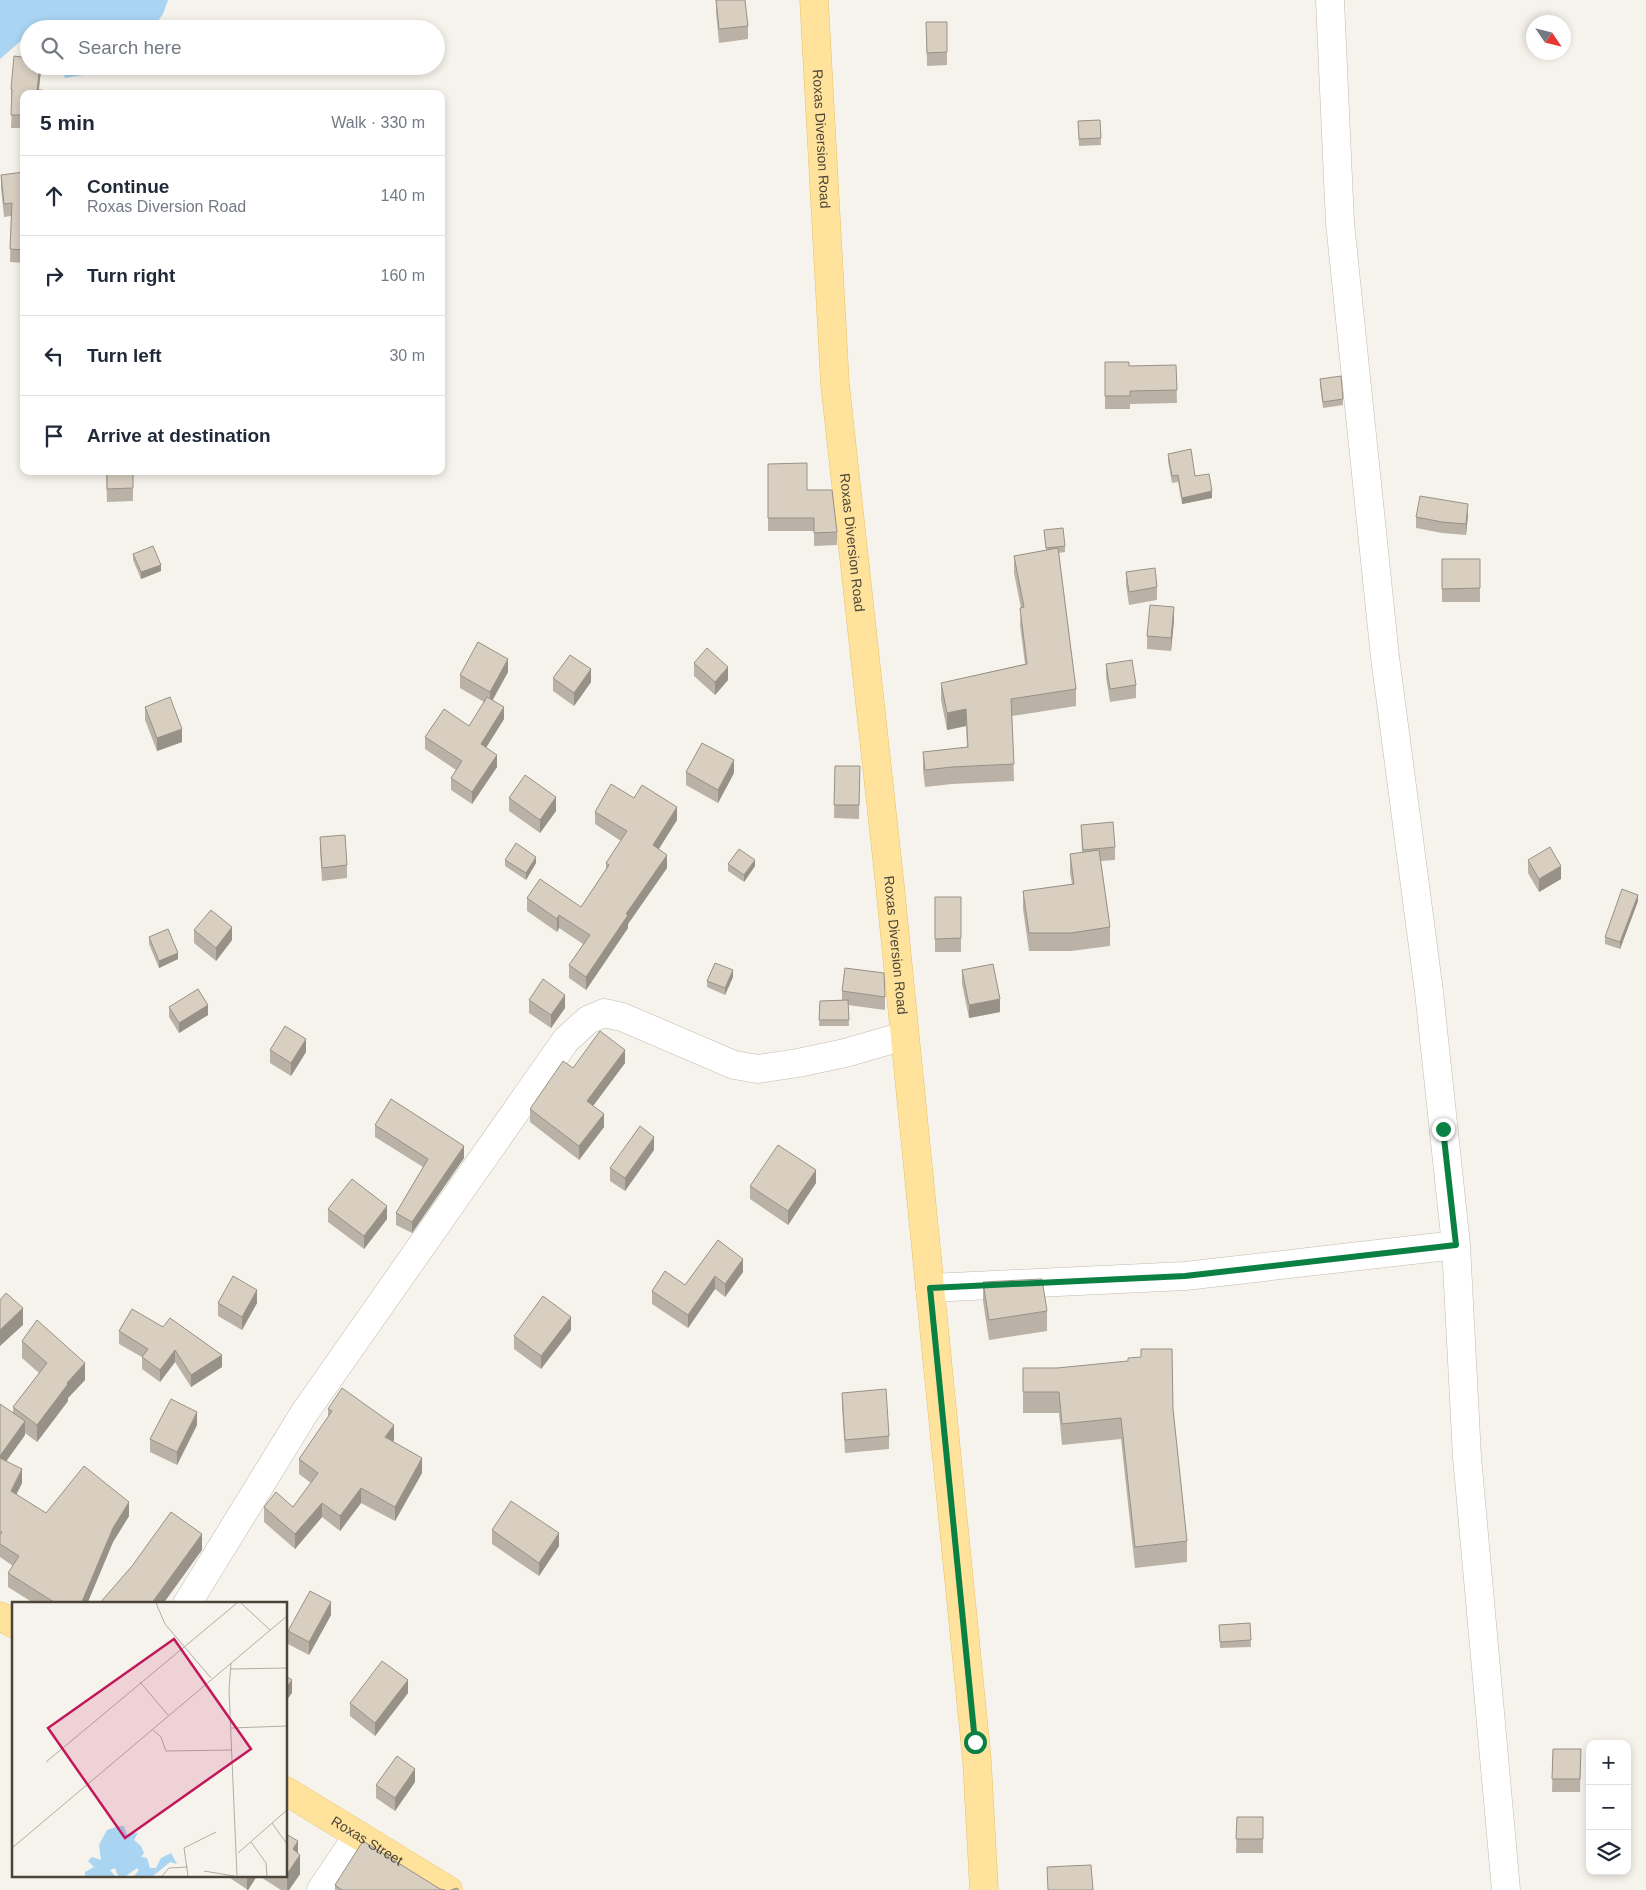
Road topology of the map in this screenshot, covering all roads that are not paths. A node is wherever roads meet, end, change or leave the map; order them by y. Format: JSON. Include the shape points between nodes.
{"nodes":[{"id":1,"x":814,"y":0,"type":"edge"},
{"id":2,"x":1330,"y":0,"type":"edge"},
{"id":3,"x":904,"y":1036,"type":"junction"},
{"id":4,"x":1456,"y":1245,"type":"junction"},
{"id":5,"x":930,"y":1288,"type":"junction"},
{"id":6,"x":187,"y":1602,"type":"edge"},
{"id":7,"x":0,"y":1616,"type":"edge"},
{"id":8,"x":12,"y":1623,"type":"edge"},
{"id":9,"x":288,"y":1792,"type":"edge"},
{"id":10,"x":358,"y":1835,"type":"junction"},
{"id":11,"x":321,"y":1890,"type":"edge"},
{"id":12,"x":448,"y":1890,"type":"edge"},
{"id":13,"x":984,"y":1890,"type":"edge"},
{"id":14,"x":1506,"y":1890,"type":"edge"}],
"edges":[{"from":1,"to":3,"type":"main road","name":"Roxas Diversion Road","via":[[835,384]]},
{"from":2,"to":4,"type":"street","via":[[1340,223],[1384,648],[1429,992]]},
{"from":3,"to":5,"type":"main road","name":"Roxas Diversion Road"},
{"from":3,"to":6,"type":"street","via":[[835,1055],[758,1069],[734,1065],[622,1017],[604,1013],[588,1020],[566,1040],[304,1412]]},
{"from":4,"to":5,"type":"street","via":[[1185,1276]]},
{"from":4,"to":14,"type":"street","via":[[1467,1457]]},
{"from":5,"to":13,"type":"main road","name":"Roxas Diversion Road","via":[[977,1762]]},
{"from":7,"to":8,"type":"main road"},
{"from":9,"to":10,"type":"main road","name":"Roxas Street"},
{"from":10,"to":11,"type":"street"},
{"from":10,"to":12,"type":"main road","name":"Roxas Street"}]}
